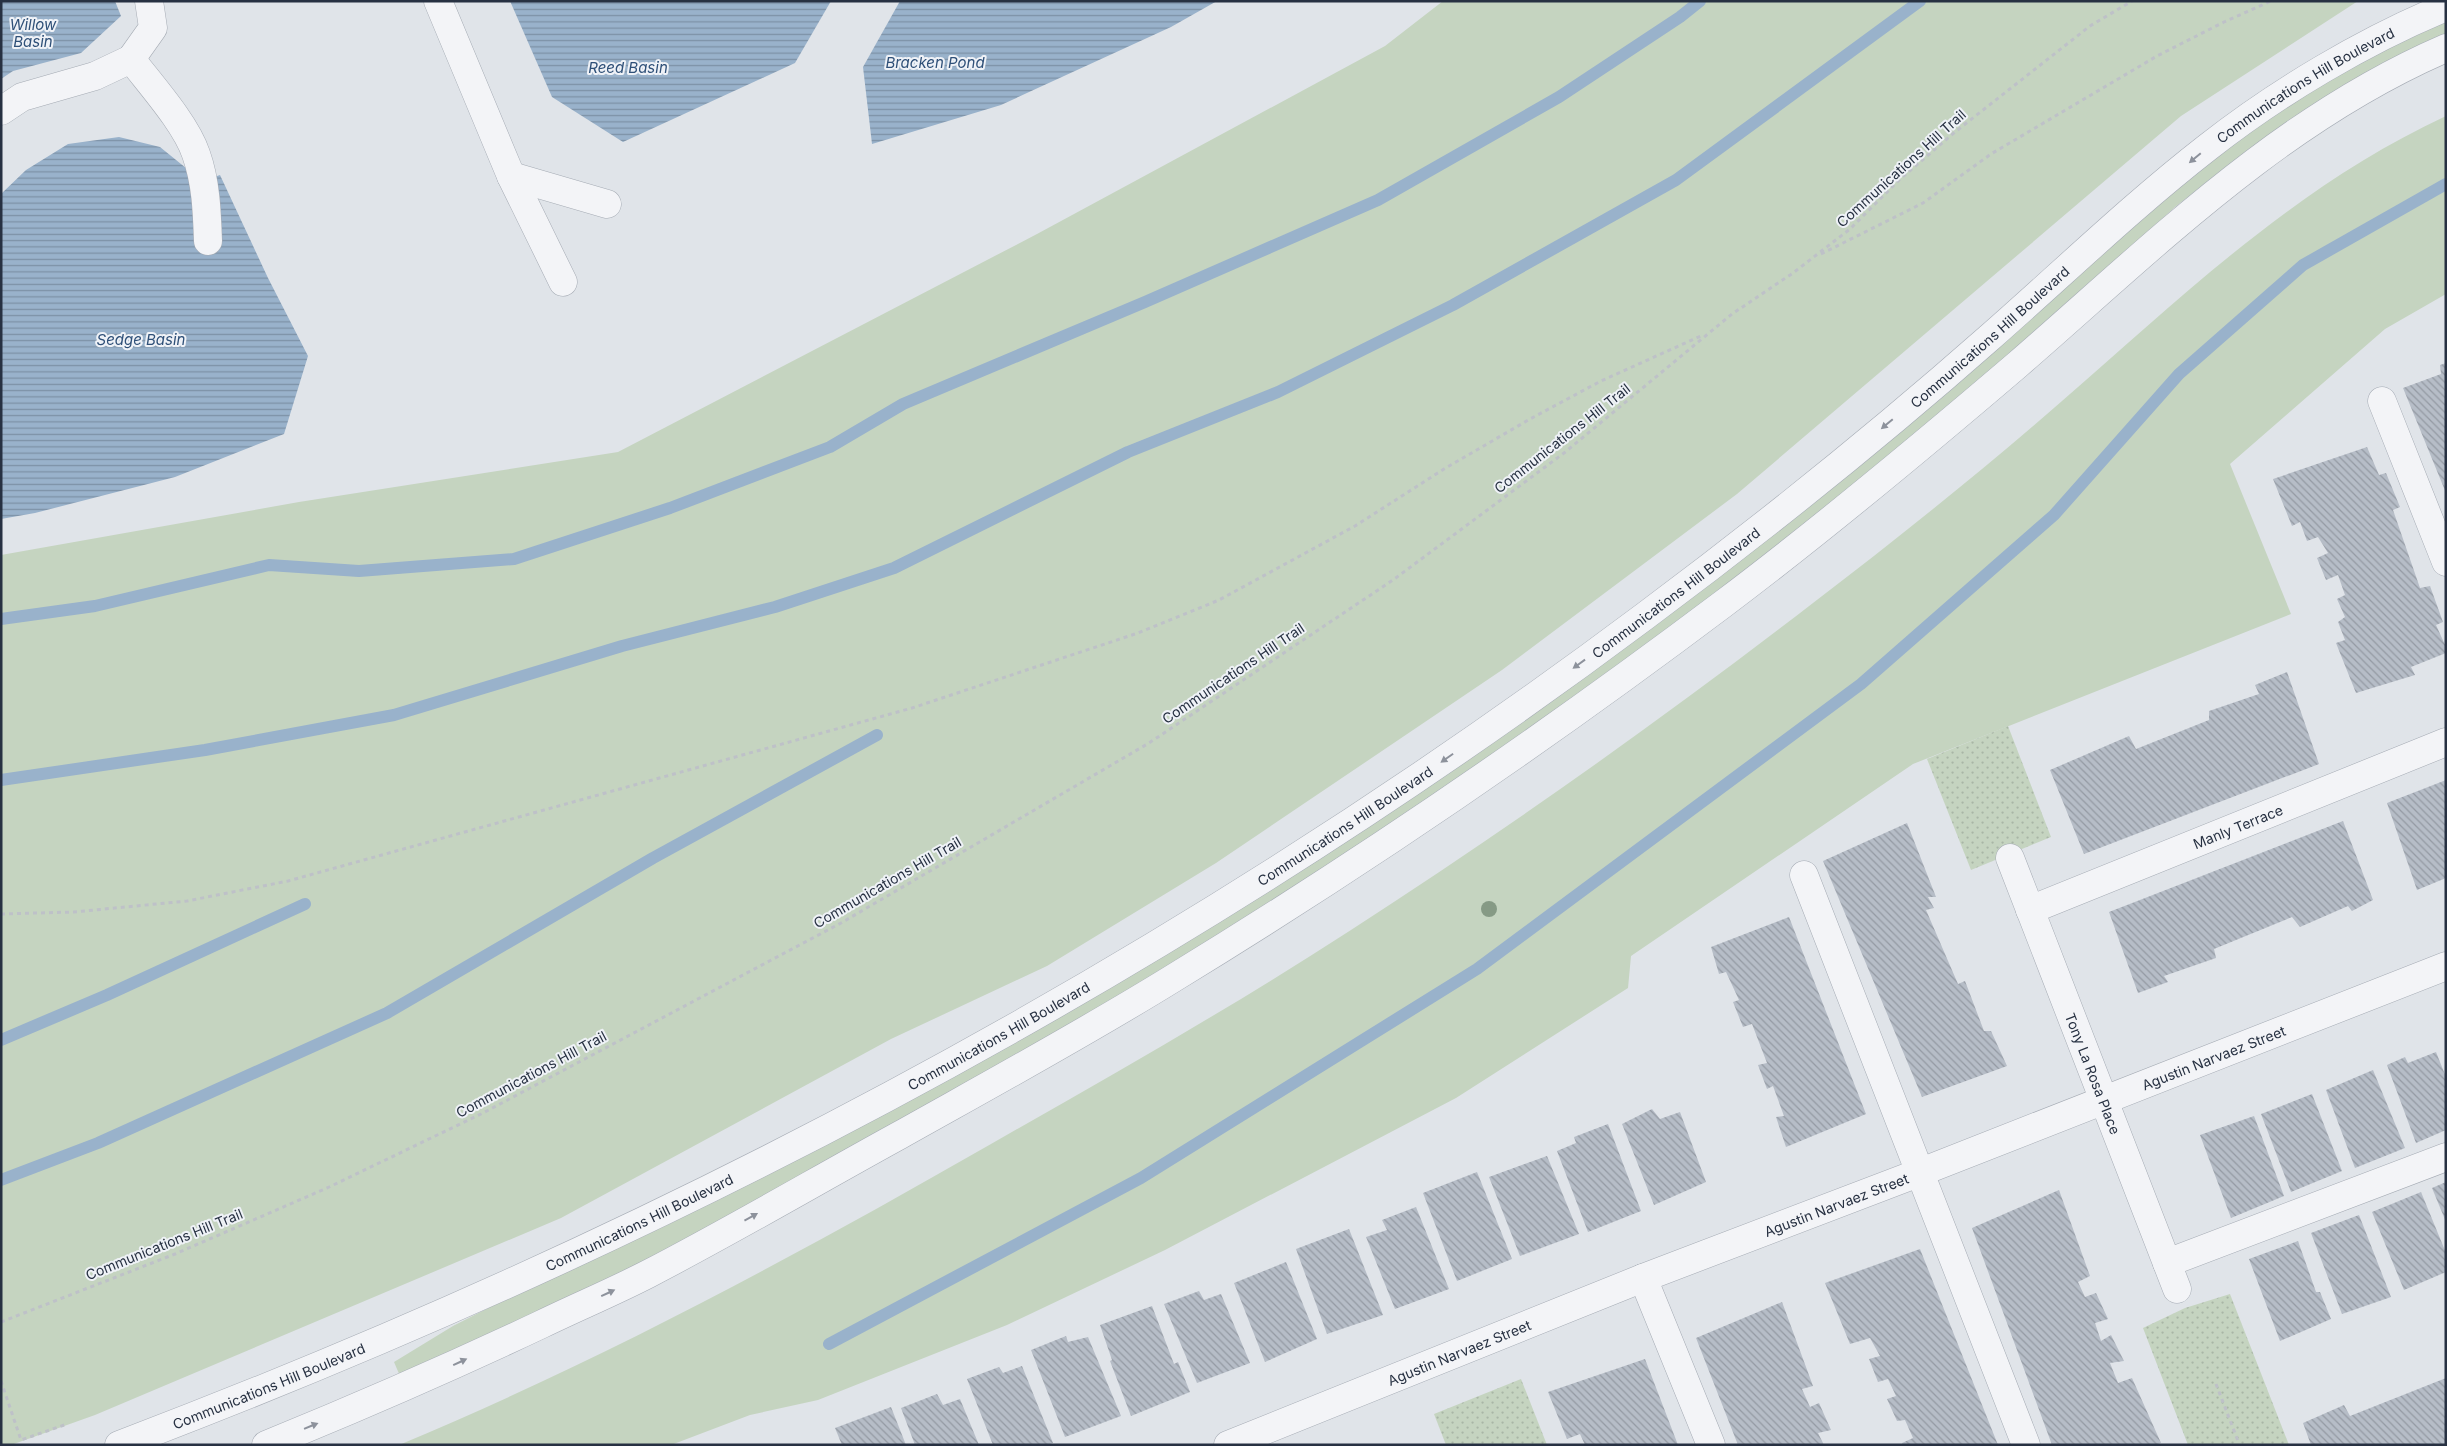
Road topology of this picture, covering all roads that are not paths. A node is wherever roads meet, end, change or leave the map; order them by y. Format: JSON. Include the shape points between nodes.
{"nodes":[{"id":1,"x":149,"y":1,"type":"edge"},
{"id":2,"x":438,"y":1,"type":"edge"},
{"id":3,"x":2446,"y":7,"type":"edge"},
{"id":4,"x":2446,"y":48,"type":"edge"},
{"id":5,"x":131,"y":59,"type":"junction"},
{"id":6,"x":1,"y":111,"type":"edge"},
{"id":7,"x":511,"y":176,"type":"junction"},
{"id":8,"x":607,"y":204,"type":"dead end"},
{"id":9,"x":208,"y":242,"type":"dead end"},
{"id":10,"x":563,"y":282,"type":"dead end"},
{"id":11,"x":2382,"y":401,"type":"dead end"},
{"id":12,"x":2446,"y":562,"type":"edge"},
{"id":13,"x":2446,"y":742,"type":"edge"},
{"id":14,"x":2010,"y":858,"type":"dead end"},
{"id":15,"x":1804,"y":875,"type":"dead end"},
{"id":16,"x":2030,"y":910,"type":"junction"},
{"id":17,"x":2446,"y":966,"type":"edge"},
{"id":18,"x":2104,"y":1099,"type":"junction"},
{"id":19,"x":2446,"y":1156,"type":"edge"},
{"id":20,"x":1921,"y":1172,"type":"junction"},
{"id":21,"x":2167,"y":1263,"type":"junction"},
{"id":22,"x":1643,"y":1278,"type":"junction"},
{"id":23,"x":2177,"y":1289,"type":"dead end"},
{"id":24,"x":1281,"y":1435,"type":"edge"},
{"id":25,"x":119,"y":1445,"type":"edge"},
{"id":26,"x":266,"y":1445,"type":"edge"},
{"id":27,"x":1228,"y":1445,"type":"edge"},
{"id":28,"x":1711,"y":1445,"type":"edge"},
{"id":29,"x":2026,"y":1445,"type":"edge"}],
"edges":[{"from":1,"to":5,"type":"street","via":[[153,28]]},
{"from":2,"to":7,"type":"street"},
{"from":3,"to":25,"type":"street","name":"Communications Hill Boulevard","one_way":true,"via":[[2347,54],[2210,144],[1890,422],[1645,616],[1430,769],[1147,951],[908,1086],[660,1214],[426,1322]]},
{"from":26,"to":4,"type":"street","one_way":true,"via":[[375,1401],[648,1274],[1027,1064],[1166,983],[1378,849],[1549,732],[1808,538],[2019,363],[2218,188],[2337,104]]},
{"from":5,"to":6,"type":"street","via":[[95,76],[22,97]]},
{"from":5,"to":9,"type":"street","via":[[185,132],[196,153],[204,184]]},
{"from":7,"to":8,"type":"street"},
{"from":7,"to":10,"type":"street"},
{"from":11,"to":12,"type":"street"},
{"from":13,"to":16,"type":"street","name":"Manly Terrace"},
{"from":14,"to":16,"type":"street","name":"Tony La Rosa Place"},
{"from":15,"to":20,"type":"street"},
{"from":16,"to":18,"type":"street","name":"Tony La Rosa Place"},
{"from":17,"to":18,"type":"street","name":"Agustin Narvaez Street"},
{"from":18,"to":20,"type":"street","name":"Agustin Narvaez Street"},
{"from":18,"to":21,"type":"street","name":"Tony La Rosa Place"},
{"from":19,"to":21,"type":"street"},
{"from":20,"to":22,"type":"street","name":"Agustin Narvaez Street"},
{"from":20,"to":29,"type":"street"},
{"from":21,"to":23,"type":"street","name":"Tony La Rosa Place"},
{"from":22,"to":24,"type":"street","name":"Agustin Narvaez Street"},
{"from":22,"to":28,"type":"street"},
{"from":24,"to":27,"type":"street","name":"Agustin Narvaez Street"}]}
